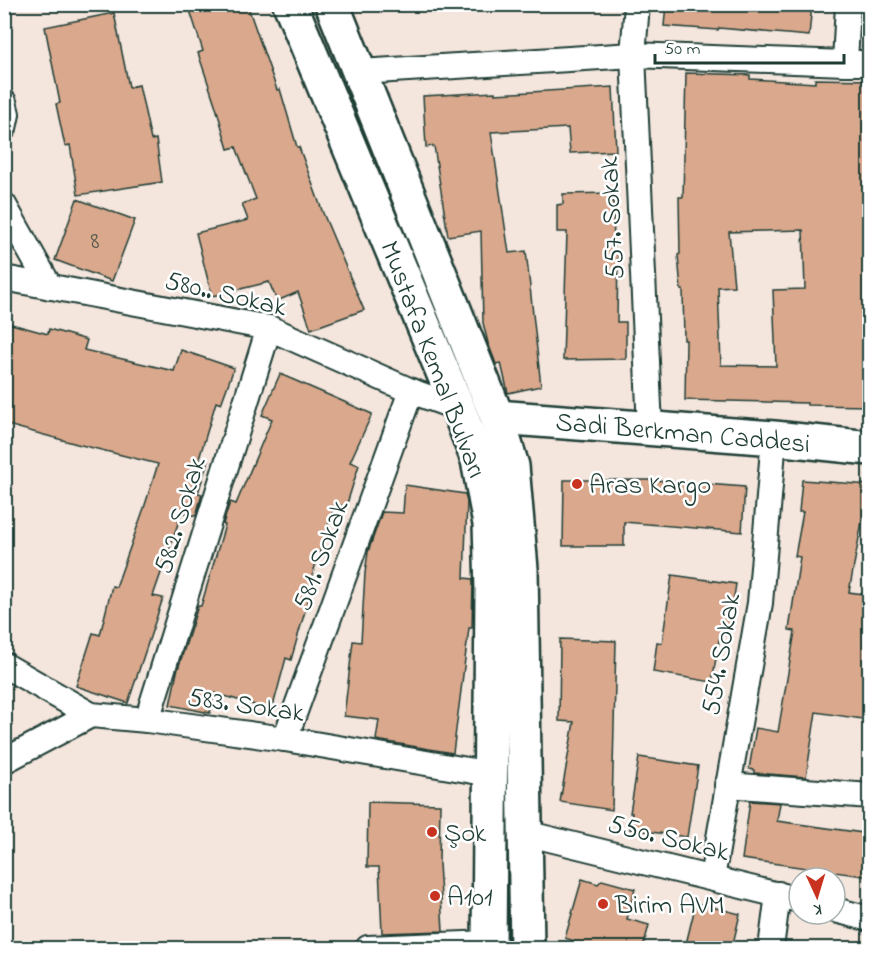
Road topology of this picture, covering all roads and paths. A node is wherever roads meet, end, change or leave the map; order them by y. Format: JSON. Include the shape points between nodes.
{"nodes":[{"id":1,"x":290,"y":4,"type":"edge"},
{"id":2,"x":332,"y":4,"type":"edge"},
{"id":3,"x":637,"y":4,"type":"edge"},
{"id":4,"x":848,"y":4,"type":"edge"},
{"id":5,"x":633,"y":55,"type":"junction"},
{"id":6,"x":845,"y":63,"type":"junction"},
{"id":7,"x":870,"y":63,"type":"edge"},
{"id":8,"x":360,"y":72,"type":"junction"},
{"id":9,"x":4,"y":102,"type":"edge"},
{"id":10,"x":4,"y":128,"type":"edge"},
{"id":11,"x":4,"y":206,"type":"edge"},
{"id":12,"x":4,"y":278,"type":"edge"},
{"id":13,"x":50,"y":287,"type":"junction"},
{"id":14,"x":269,"y":328,"type":"junction"},
{"id":15,"x":411,"y":391,"type":"junction"},
{"id":16,"x":458,"y":408,"type":"junction"},
{"id":17,"x":497,"y":417,"type":"junction"},
{"id":18,"x":650,"y":428,"type":"junction"},
{"id":19,"x":774,"y":438,"type":"junction"},
{"id":20,"x":870,"y":448,"type":"edge"},
{"id":21,"x":4,"y":665,"type":"edge"},
{"id":22,"x":91,"y":715,"type":"junction"},
{"id":23,"x":147,"y":720,"type":"junction"},
{"id":24,"x":285,"y":739,"type":"junction"},
{"id":25,"x":4,"y":761,"type":"edge"},
{"id":26,"x":491,"y":774,"type":"junction"},
{"id":27,"x":727,"y":785,"type":"junction"},
{"id":28,"x":870,"y":796,"type":"edge"},
{"id":29,"x":525,"y":833,"type":"junction"},
{"id":30,"x":712,"y":878,"type":"junction"},
{"id":31,"x":787,"y":897,"type":"edge"},
{"id":32,"x":787,"y":903,"type":"edge"},
{"id":33,"x":847,"y":913,"type":"edge"},
{"id":34,"x":870,"y":919,"type":"edge"},
{"id":35,"x":489,"y":946,"type":"edge"},
{"id":36,"x":368,"y":948,"type":"edge"},
{"id":37,"x":527,"y":948,"type":"edge"},
{"id":38,"x":771,"y":948,"type":"edge"}],
"edges":[{"from":1,"to":16,"type":"main road","name":"Mustafa Kemal Bulvarı"},
{"from":2,"to":8,"type":"main road","name":"Mustafa Kemal Bulvarı"},
{"from":3,"to":5,"type":"street","name":"557. Sokak"},
{"from":4,"to":6,"type":"street"},
{"from":5,"to":6,"type":"street"},
{"from":5,"to":8,"type":"street"},
{"from":5,"to":18,"type":"street","name":"557. Sokak"},
{"from":6,"to":7,"type":"street"},
{"from":8,"to":17,"type":"main road","name":"Mustafa Kemal Bulvarı"},
{"from":9,"to":10,"type":"street"},
{"from":11,"to":13,"type":"street"},
{"from":12,"to":13,"type":"street","name":"580.. Sokak"},
{"from":13,"to":14,"type":"street","name":"580.. Sokak"},
{"from":14,"to":15,"type":"street","name":"580.. Sokak"},
{"from":14,"to":23,"type":"street","name":"582. Sokak"},
{"from":15,"to":16,"type":"street","name":"580.. Sokak"},
{"from":15,"to":24,"type":"street","name":"581. Sokak"},
{"from":16,"to":26,"type":"main road","name":"Mustafa Kemal Bulvarı","via":[[478,460],[490,524]]},
{"from":17,"to":18,"type":"main road","name":"Sadi Berkman Caddesi"},
{"from":17,"to":29,"type":"main road","name":"Mustafa Kemal Bulvarı","via":[[512,466],[521,569]]},
{"from":18,"to":19,"type":"main road","name":"Sadi Berkman Caddesi"},
{"from":19,"to":20,"type":"main road","name":"Sadi Berkman Caddesi"},
{"from":19,"to":27,"type":"street","name":"554. Sokak","via":[[760,603]]},
{"from":21,"to":22,"type":"street","name":"583. Sokak"},
{"from":22,"to":23,"type":"street","name":"583. Sokak"},
{"from":22,"to":25,"type":"street"},
{"from":23,"to":24,"type":"street","name":"583. Sokak"},
{"from":24,"to":26,"type":"street","name":"583. Sokak"},
{"from":26,"to":35,"type":"main road","name":"Mustafa Kemal Bulvarı"},
{"from":27,"to":28,"type":"street"},
{"from":27,"to":30,"type":"street","name":"554. Sokak"},
{"from":29,"to":30,"type":"street","name":"550. Sokak"},
{"from":29,"to":37,"type":"main road","name":"Mustafa Kemal Bulvarı"},
{"from":30,"to":31,"type":"street","name":"550. Sokak"},
{"from":32,"to":38,"type":"street"},
{"from":33,"to":34,"type":"street"},
{"from":35,"to":36,"type":"street"}]}
